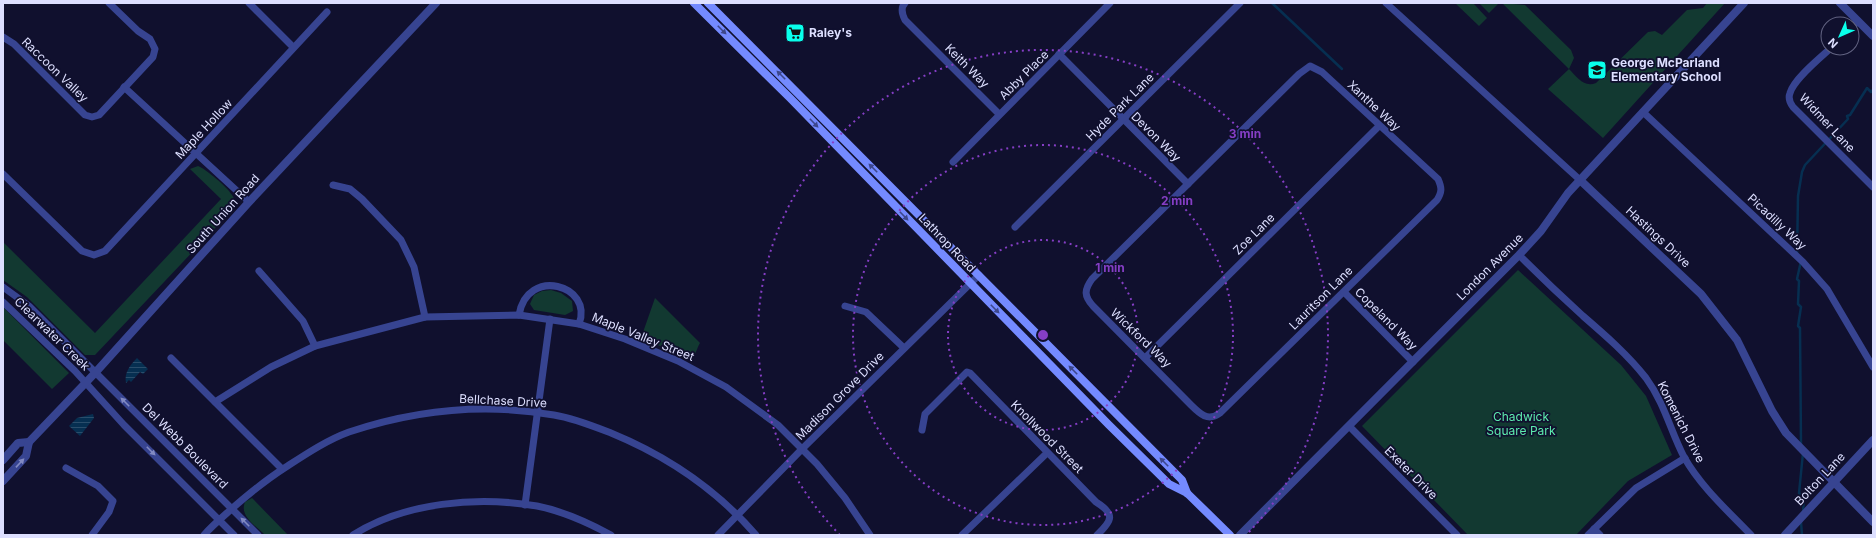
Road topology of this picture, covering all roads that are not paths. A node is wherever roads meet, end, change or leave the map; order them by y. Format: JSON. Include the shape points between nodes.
{"nodes":[{"id":1,"x":110,"y":3,"type":"edge"},
{"id":2,"x":249,"y":3,"type":"edge"},
{"id":3,"x":436,"y":3,"type":"edge"},
{"id":4,"x":694,"y":3,"type":"edge"},
{"id":5,"x":708,"y":3,"type":"edge"},
{"id":6,"x":905,"y":3,"type":"edge"},
{"id":7,"x":1110,"y":3,"type":"edge"},
{"id":8,"x":1240,"y":3,"type":"edge"},
{"id":9,"x":1386,"y":3,"type":"edge"},
{"id":10,"x":1744,"y":3,"type":"edge"},
{"id":11,"x":1840,"y":3,"type":"edge"},
{"id":12,"x":327,"y":12,"type":"dead end"},
{"id":13,"x":1849,"y":16,"type":"edge"},
{"id":14,"x":1860,"y":27,"type":"edge"},
{"id":15,"x":1873,"y":36,"type":"edge"},
{"id":16,"x":3,"y":37,"type":"edge"},
{"id":17,"x":293,"y":47,"type":"junction"},
{"id":18,"x":1059,"y":54,"type":"junction"},
{"id":19,"x":1823,"y":56,"type":"edge"},
{"id":20,"x":792,"y":86,"type":"junction"},
{"id":21,"x":124,"y":87,"type":"junction"},
{"id":22,"x":785,"y":93,"type":"junction"},
{"id":23,"x":1643,"y":112,"type":"junction"},
{"id":24,"x":999,"y":114,"type":"junction"},
{"id":25,"x":1123,"y":120,"type":"junction"},
{"id":26,"x":1378,"y":126,"type":"junction"},
{"id":27,"x":196,"y":154,"type":"junction"},
{"id":28,"x":953,"y":162,"type":"dead end"},
{"id":29,"x":1421,"y":164,"type":"joint"},
{"id":30,"x":3,"y":174,"type":"edge"},
{"id":31,"x":1580,"y":180,"type":"junction"},
{"id":32,"x":1188,"y":184,"type":"junction"},
{"id":33,"x":333,"y":185,"type":"dead end"},
{"id":34,"x":1873,"y":187,"type":"edge"},
{"id":35,"x":249,"y":202,"type":"junction"},
{"id":36,"x":1015,"y":227,"type":"dead end"},
{"id":37,"x":1520,"y":255,"type":"junction"},
{"id":38,"x":259,"y":272,"type":"dead end"},
{"id":39,"x":979,"y":275,"type":"junction"},
{"id":40,"x":970,"y":284,"type":"junction"},
{"id":41,"x":3,"y":287,"type":"edge"},
{"id":42,"x":1344,"y":292,"type":"junction"},
{"id":43,"x":3,"y":302,"type":"edge"},
{"id":44,"x":845,"y":306,"type":"dead end"},
{"id":45,"x":519,"y":315,"type":"junction"},
{"id":46,"x":424,"y":317,"type":"junction"},
{"id":47,"x":550,"y":319,"type":"junction"},
{"id":48,"x":579,"y":324,"type":"junction"},
{"id":49,"x":315,"y":346,"type":"junction"},
{"id":50,"x":904,"y":348,"type":"junction"},
{"id":51,"x":1146,"y":357,"type":"junction"},
{"id":52,"x":171,"y":358,"type":"dead end"},
{"id":53,"x":1413,"y":362,"type":"junction"},
{"id":54,"x":1873,"y":368,"type":"edge"},
{"id":55,"x":96,"y":373,"type":"junction"},
{"id":56,"x":85,"y":382,"type":"junction"},
{"id":57,"x":1185,"y":397,"type":"joint"},
{"id":58,"x":215,"y":402,"type":"junction"},
{"id":59,"x":536,"y":413,"type":"junction"},
{"id":60,"x":1349,"y":426,"type":"junction"},
{"id":61,"x":922,"y":430,"type":"dead end"},
{"id":62,"x":1873,"y":440,"type":"edge"},
{"id":63,"x":29,"y":442,"type":"junction"},
{"id":64,"x":802,"y":449,"type":"junction"},
{"id":65,"x":1047,"y":453,"type":"junction"},
{"id":66,"x":1685,"y":458,"type":"junction"},
{"id":67,"x":3,"y":460,"type":"edge"},
{"id":68,"x":66,"y":468,"type":"dead end"},
{"id":69,"x":282,"y":470,"type":"junction"},
{"id":70,"x":3,"y":481,"type":"edge"},
{"id":71,"x":1834,"y":483,"type":"junction"},
{"id":72,"x":1187,"y":493,"type":"junction"},
{"id":73,"x":525,"y":505,"type":"junction"},
{"id":74,"x":232,"y":509,"type":"junction"},
{"id":75,"x":738,"y":514,"type":"junction"},
{"id":76,"x":219,"y":520,"type":"junction"},
{"id":77,"x":1873,"y":522,"type":"edge"},
{"id":78,"x":1594,"y":529,"type":"junction"},
{"id":79,"x":92,"y":535,"type":"edge"},
{"id":80,"x":204,"y":535,"type":"edge"},
{"id":81,"x":234,"y":535,"type":"edge"},
{"id":82,"x":258,"y":535,"type":"edge"},
{"id":83,"x":353,"y":535,"type":"edge"},
{"id":84,"x":611,"y":535,"type":"edge"},
{"id":85,"x":718,"y":535,"type":"edge"},
{"id":86,"x":756,"y":535,"type":"edge"},
{"id":87,"x":870,"y":535,"type":"edge"},
{"id":88,"x":962,"y":535,"type":"edge"},
{"id":89,"x":1097,"y":535,"type":"edge"},
{"id":90,"x":1230,"y":535,"type":"edge"},
{"id":91,"x":1240,"y":535,"type":"edge"},
{"id":92,"x":1457,"y":535,"type":"edge"},
{"id":93,"x":1588,"y":535,"type":"edge"},
{"id":94,"x":1600,"y":535,"type":"edge"},
{"id":95,"x":1751,"y":535,"type":"edge"},
{"id":96,"x":1785,"y":535,"type":"edge"}],
"edges":[{"from":1,"to":21,"type":"street","via":[[138,31],[150,39],[155,49],[153,57]]},
{"from":2,"to":17,"type":"street"},
{"from":3,"to":35,"type":"street","name":"South Union Road"},
{"from":4,"to":22,"type":"main road","name":"Lathrop Road","one_way":true},
{"from":20,"to":5,"type":"main road","name":"Lathrop Road","one_way":true},
{"from":6,"to":24,"type":"street","name":"Keith Way","via":[[902,14],[918,33]]},
{"from":7,"to":18,"type":"street","name":"Abby Place"},
{"from":8,"to":25,"type":"street","name":"Hyde Park Lane"},
{"from":9,"to":31,"type":"street","name":"Hastings Drive"},
{"from":10,"to":23,"type":"street","name":"London Avenue"},
{"from":11,"to":13,"type":"street"},
{"from":12,"to":17,"type":"street","name":"Maple Hollow"},
{"from":14,"to":15,"type":"street"},
{"from":16,"to":21,"type":"street","name":"Raccoon Valley","via":[[14,44],[85,115],[99,115]]},
{"from":17,"to":27,"type":"street","name":"Maple Hollow"},
{"from":18,"to":24,"type":"street","name":"Abby Place"},
{"from":18,"to":25,"type":"street","name":"Devon Way"},
{"from":19,"to":34,"type":"street","name":"Widmer Lane","via":[[1791,89],[1790,103]]},
{"from":20,"to":22,"type":"main road"},
{"from":39,"to":20,"type":"main road","name":"Lathrop Road","one_way":true},
{"from":21,"to":27,"type":"street"},
{"from":22,"to":40,"type":"main road","name":"Lathrop Road","one_way":true},
{"from":23,"to":31,"type":"street","name":"London Avenue"},
{"from":23,"to":54,"type":"street","name":"Picadilly Way","via":[[1803,262],[1827,289]]},
{"from":24,"to":28,"type":"street","name":"Abby Place"},
{"from":25,"to":32,"type":"street","name":"Devon Way"},
{"from":25,"to":36,"type":"street","name":"Hyde Park Lane"},
{"from":26,"to":29,"type":"street","name":"Xanthe Way"},
{"from":26,"to":32,"type":"street","name":"Xanthe Way","via":[[1322,72],[1310,66]]},
{"from":26,"to":51,"type":"street","name":"Zoe Lane"},
{"from":27,"to":30,"type":"street","name":"Maple Hollow","via":[[105,250],[94,255],[78,248]]},
{"from":27,"to":35,"type":"street"},
{"from":29,"to":42,"type":"street","name":"Lauritson Lane","via":[[1438,179],[1441,186],[1440,195]]},
{"from":31,"to":37,"type":"street","name":"London Avenue","via":[[1541,232]]},
{"from":31,"to":71,"type":"street","name":"Hastings Drive","via":[[1701,294],[1737,340],[1772,410],[1786,432]]},
{"from":32,"to":51,"type":"street","name":"Wickford Way","via":[[1086,287],[1085,293],[1093,306]]},
{"from":33,"to":46,"type":"street","via":[[350,189],[400,240],[414,267]]},
{"from":35,"to":55,"type":"street","name":"South Union Road"},
{"from":37,"to":53,"type":"street","name":"London Avenue"},
{"from":37,"to":66,"type":"street","name":"Komenich Drive","via":[[1554,290],[1617,346],[1645,377],[1666,412]]},
{"from":38,"to":49,"type":"street","via":[[303,321]]},
{"from":39,"to":40,"type":"street","name":"Madison Grove Drive"},
{"from":72,"to":39,"type":"main road","name":"Lathrop Road","one_way":true,"via":[[1182,480]]},
{"from":40,"to":50,"type":"street","name":"Madison Grove Drive"},
{"from":40,"to":72,"type":"main road","name":"Lathrop Road","one_way":true,"via":[[1168,484]]},
{"from":41,"to":55,"type":"street","name":"Clearwater Creek","via":[[30,306]]},
{"from":42,"to":53,"type":"street","name":"Copeland Way"},
{"from":42,"to":57,"type":"street","name":"Lauritson Lane","via":[[1214,417],[1204,416]]},
{"from":43,"to":56,"type":"street","name":"Clearwater Creek"},
{"from":44,"to":50,"type":"street","via":[[866,312]]},
{"from":45,"to":46,"type":"street","name":"Maple Valley Street"},
{"from":45,"to":47,"type":"street","name":"Maple Valley Street"},
{"from":45,"to":48,"type":"street","via":[[521,305],[528,294],[541,287],[552,286],[566,289],[574,296],[582,312]]},
{"from":46,"to":49,"type":"street","name":"Maple Valley Street"},
{"from":47,"to":48,"type":"street","name":"Maple Valley Street"},
{"from":47,"to":59,"type":"street"},
{"from":48,"to":64,"type":"street","name":"Maple Valley Street","via":[[625,339],[678,361],[726,387],[778,425]]},
{"from":49,"to":58,"type":"street","name":"Maple Valley Street","via":[[271,367]]},
{"from":50,"to":64,"type":"street","name":"Madison Grove Drive"},
{"from":51,"to":57,"type":"street","name":"Wickford Way"},
{"from":52,"to":58,"type":"street"},
{"from":53,"to":60,"type":"street","name":"London Avenue"},
{"from":55,"to":56,"type":"street","name":"South Union Road"},
{"from":74,"to":55,"type":"street","name":"Del Webb Boulevard","one_way":true},
{"from":56,"to":63,"type":"street","name":"South Union Road"},
{"from":56,"to":76,"type":"street","one_way":true},
{"from":58,"to":69,"type":"street"},
{"from":59,"to":69,"type":"street","name":"Bellchase Drive","via":[[468,409],[428,412],[348,432],[316,448]]},
{"from":59,"to":73,"type":"street"},
{"from":59,"to":75,"type":"street","name":"Bellchase Drive","via":[[555,415],[595,427],[639,444],[677,465],[718,495]]},
{"from":60,"to":91,"type":"street","name":"London Avenue"},
{"from":60,"to":92,"type":"street","name":"Exeter Drive"},
{"from":61,"to":65,"type":"street","name":"Knollwood Street","via":[[925,414],[967,372],[974,376]]},
{"from":62,"to":71,"type":"street","name":"Bolton Lane"},
{"from":63,"to":67,"type":"street","name":"South Union Road","via":[[18,443]]},
{"from":70,"to":63,"type":"street","name":"South Union Road","one_way":true,"via":[[26,456]]},
{"from":64,"to":75,"type":"street","name":"Madison Grove Drive"},
{"from":64,"to":87,"type":"street","name":"Maple Valley Street","via":[[845,498]]},
{"from":65,"to":88,"type":"street"},
{"from":65,"to":89,"type":"street","name":"Knollwood Street","via":[[1096,502],[1109,511],[1110,517],[1106,527]]},
{"from":66,"to":78,"type":"street","via":[[1636,488]]},
{"from":66,"to":95,"type":"street","name":"Komenich Drive","via":[[1719,502]]},
{"from":68,"to":79,"type":"street","via":[[98,486],[113,501],[109,512]]},
{"from":69,"to":74,"type":"street","name":"Bellchase Drive","via":[[250,492]]},
{"from":71,"to":77,"type":"street","name":"Hastings Drive"},
{"from":71,"to":96,"type":"street","name":"Bolton Lane"},
{"from":72,"to":90,"type":"main road","name":"Lathrop Road"},
{"from":73,"to":83,"type":"street","via":[[471,502],[442,504],[382,520]]},
{"from":73,"to":84,"type":"street","via":[[564,514]]},
{"from":74,"to":76,"type":"street","name":"Bellchase Drive"},
{"from":82,"to":74,"type":"street","name":"Del Webb Boulevard","one_way":true},
{"from":75,"to":85,"type":"street","name":"Madison Grove Drive"},
{"from":75,"to":86,"type":"street","name":"Bellchase Drive"},
{"from":76,"to":80,"type":"street","name":"Bellchase Drive"},
{"from":76,"to":81,"type":"street"},
{"from":78,"to":93,"type":"street"},
{"from":78,"to":94,"type":"street"}]}
